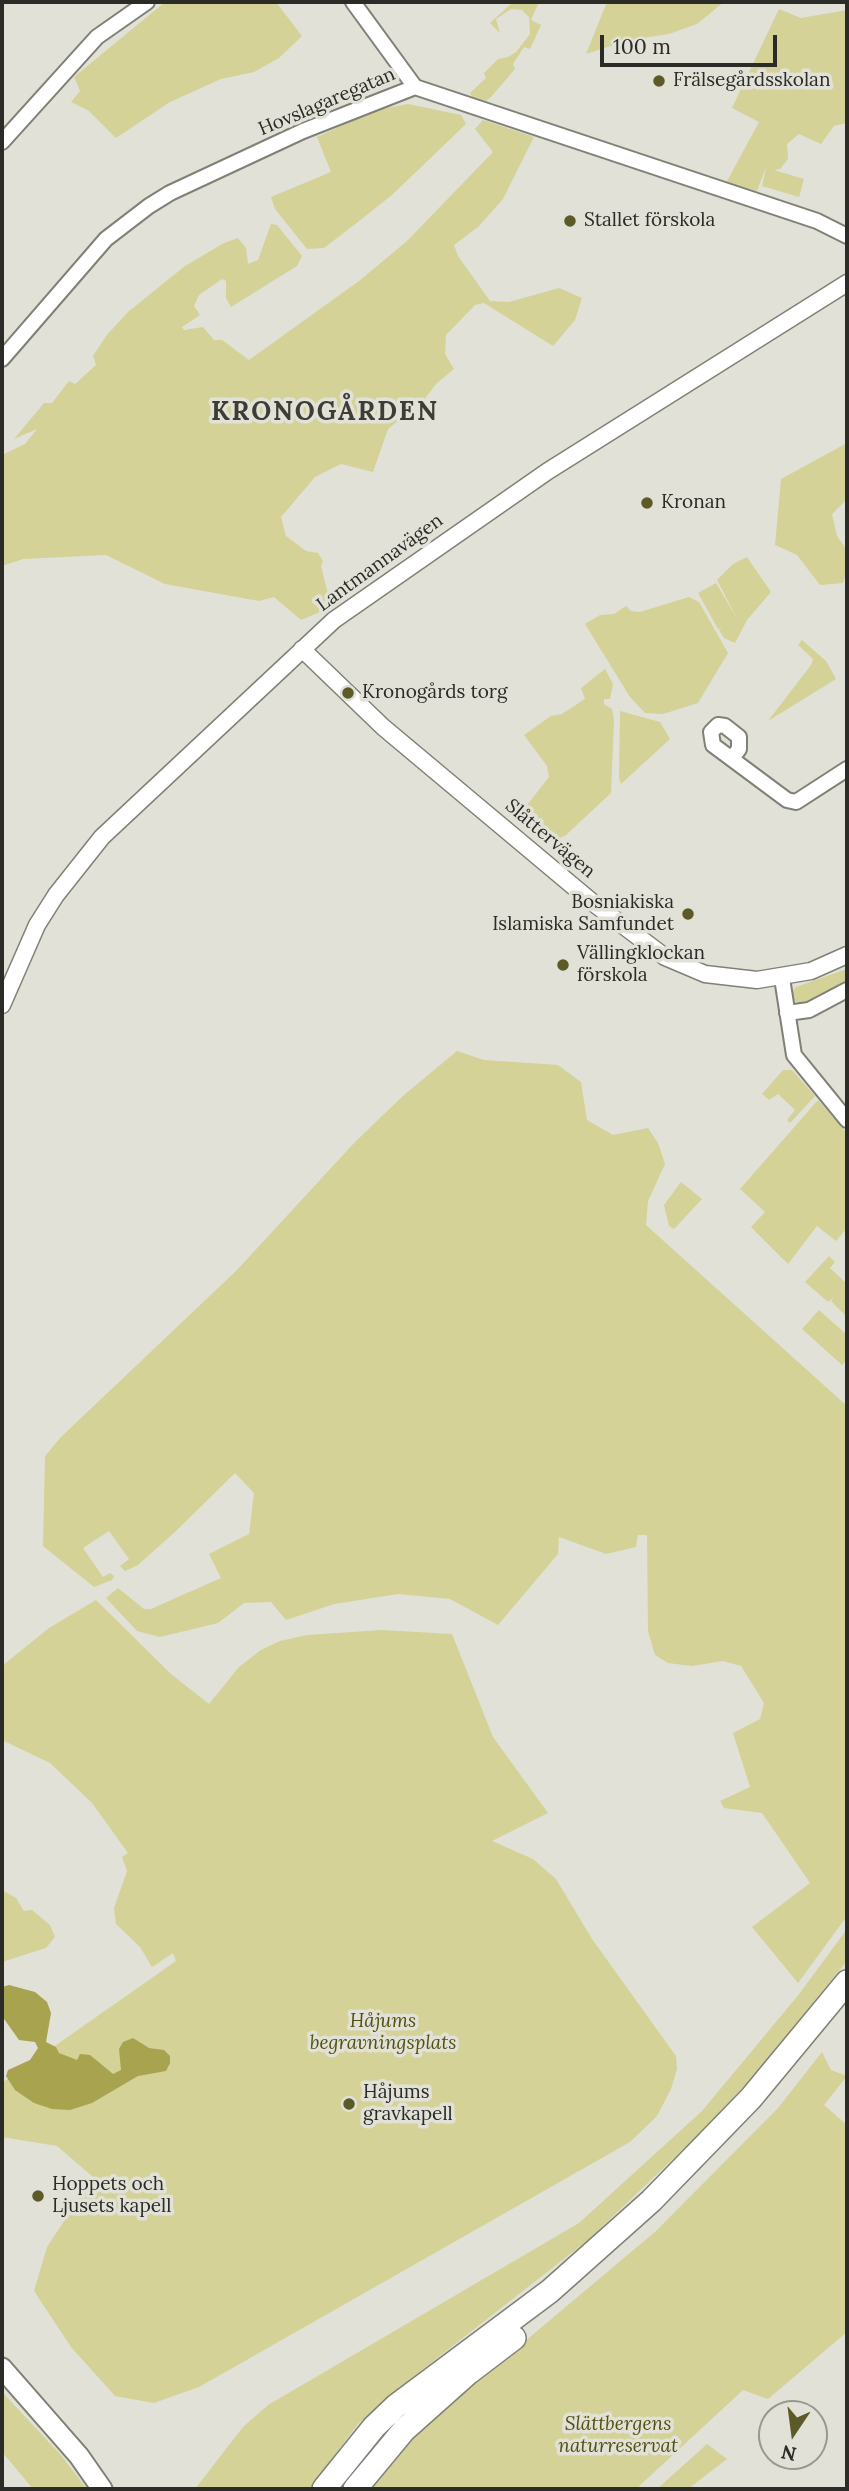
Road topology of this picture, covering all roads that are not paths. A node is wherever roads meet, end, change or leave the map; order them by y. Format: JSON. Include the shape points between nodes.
{"nodes":[{"id":1,"x":147,"y":2,"type":"edge"},
{"id":2,"x":353,"y":2,"type":"edge"},
{"id":3,"x":415,"y":87,"type":"junction"},
{"id":4,"x":2,"y":142,"type":"edge"},
{"id":5,"x":847,"y":236,"type":"edge"},
{"id":6,"x":847,"y":283,"type":"edge"},
{"id":7,"x":2,"y":359,"type":"edge"},
{"id":8,"x":302,"y":649,"type":"junction"},
{"id":9,"x":733,"y":758,"type":"dead end"},
{"id":10,"x":847,"y":769,"type":"edge"},
{"id":11,"x":847,"y":955,"type":"edge"},
{"id":12,"x":782,"y":978,"type":"junction"},
{"id":13,"x":847,"y":990,"type":"edge"},
{"id":14,"x":2,"y":1005,"type":"edge"},
{"id":15,"x":787,"y":1013,"type":"junction"},
{"id":16,"x":847,"y":1120,"type":"edge"},
{"id":17,"x":847,"y":1982,"type":"edge"},
{"id":18,"x":847,"y":2007,"type":"edge"},
{"id":19,"x":2,"y":2368,"type":"edge"},
{"id":20,"x":79,"y":2456,"type":"junction"},
{"id":21,"x":102,"y":2489,"type":"edge"},
{"id":22,"x":117,"y":2489,"type":"edge"},
{"id":23,"x":324,"y":2489,"type":"edge"},
{"id":24,"x":355,"y":2489,"type":"edge"}],
"edges":[{"from":1,"to":4,"type":"street","via":[[97,37]]},
{"from":2,"to":3,"type":"street"},
{"from":3,"to":5,"type":"street","name":"Hovslagaregatan","via":[[817,221]]},
{"from":3,"to":7,"type":"street","name":"Hovslagaregatan","via":[[303,131],[170,192],[106,239]]},
{"from":6,"to":8,"type":"street","name":"Lantmannavägen","via":[[548,471],[356,603]]},
{"from":8,"to":12,"type":"street","name":"Slåttervägen","via":[[383,727],[642,943],[705,974]]},
{"from":8,"to":14,"type":"street","name":"Lantmannavägen","via":[[102,837],[37,925]]},
{"from":9,"to":10,"type":"street","via":[[787,800],[796,802]]},
{"from":11,"to":12,"type":"street","name":"Slåttervägen"},
{"from":12,"to":15,"type":"street"},
{"from":13,"to":15,"type":"street","via":[[824,1005]]},
{"from":15,"to":16,"type":"street","via":[[797,1062]]},
{"from":17,"to":23,"type":"highway","via":[[751,2098],[651,2202],[550,2291],[397,2406]]},
{"from":18,"to":24,"type":"highway","via":[[763,2107],[663,2211],[561,2303],[430,2405],[384,2451]]},
{"from":19,"to":20,"type":"main road"},
{"from":20,"to":21,"type":"main road"},
{"from":20,"to":22,"type":"main road"}]}
